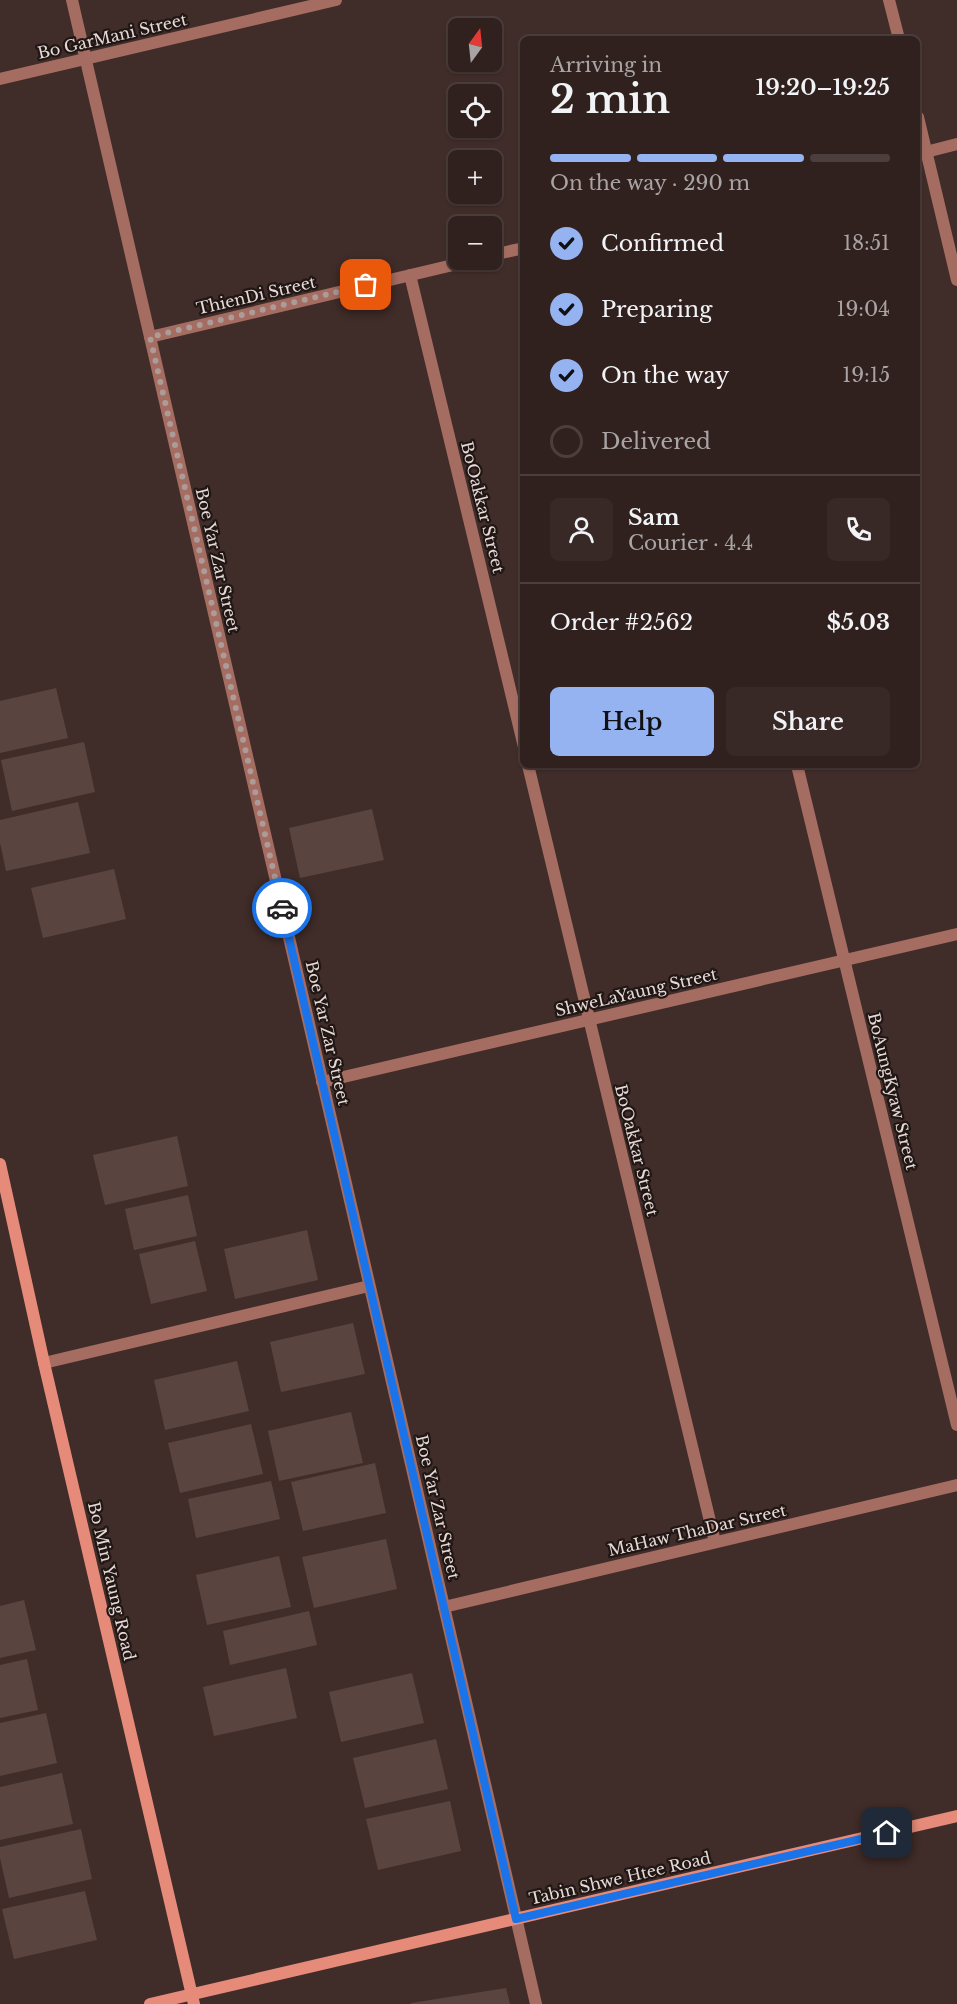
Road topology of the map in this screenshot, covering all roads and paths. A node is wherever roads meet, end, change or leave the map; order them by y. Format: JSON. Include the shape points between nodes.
{"nodes":[{"id":1,"x":72,"y":0,"type":"edge"},
{"id":2,"x":336,"y":0,"type":"edge"},
{"id":3,"x":889,"y":0,"type":"edge"},
{"id":4,"x":898,"y":36,"type":"edge"},
{"id":5,"x":85,"y":59,"type":"junction"},
{"id":6,"x":0,"y":79,"type":"edge"},
{"id":7,"x":920,"y":135,"type":"edge"},
{"id":8,"x":957,"y":144,"type":"edge"},
{"id":9,"x":922,"y":153,"type":"edge"},
{"id":10,"x":520,"y":249,"type":"edge"},
{"id":11,"x":502,"y":253,"type":"edge"},
{"id":12,"x":448,"y":266,"type":"edge"},
{"id":13,"x":410,"y":275,"type":"junction"},
{"id":14,"x":957,"y":280,"type":"edge"},
{"id":15,"x":150,"y":337,"type":"junction"},
{"id":16,"x":520,"y":730,"type":"edge"},
{"id":17,"x":529,"y":768,"type":"edge"},
{"id":18,"x":798,"y":768,"type":"edge"},
{"id":19,"x":957,"y":934,"type":"edge"},
{"id":20,"x":845,"y":960,"type":"junction"},
{"id":21,"x":589,"y":1020,"type":"junction"},
{"id":22,"x":322,"y":1083,"type":"junction"},
{"id":23,"x":0,"y":1164,"type":"edge"},
{"id":24,"x":369,"y":1286,"type":"junction"},
{"id":25,"x":44,"y":1363,"type":"junction"},
{"id":26,"x":957,"y":1425,"type":"edge"},
{"id":27,"x":957,"y":1485,"type":"edge"},
{"id":28,"x":715,"y":1542,"type":"junction"},
{"id":29,"x":444,"y":1607,"type":"junction"},
{"id":30,"x":957,"y":1816,"type":"edge"},
{"id":31,"x":516,"y":1919,"type":"junction"},
{"id":32,"x":193,"y":1999,"type":"edge"},
{"id":33,"x":150,"y":2004,"type":"edge"},
{"id":34,"x":536,"y":2004,"type":"edge"}],
"edges":[{"from":1,"to":5,"type":"street","name":"Boe Yar Zar Street"},
{"from":2,"to":5,"type":"street","name":"Bo GarMani Street"},
{"from":3,"to":4,"type":"street"},
{"from":5,"to":6,"type":"street","name":"Bo GarMani Street"},
{"from":5,"to":15,"type":"street","name":"Boe Yar Zar Street"},
{"from":7,"to":9,"type":"street"},
{"from":8,"to":9,"type":"street"},
{"from":9,"to":14,"type":"street"},
{"from":10,"to":11,"type":"street"},
{"from":12,"to":13,"type":"street","name":"ThienDi Street"},
{"from":13,"to":15,"type":"street","name":"ThienDi Street"},
{"from":13,"to":16,"type":"street","name":"BoOakkar Street"},
{"from":15,"to":22,"type":"street","name":"Boe Yar Zar Street"},
{"from":17,"to":21,"type":"street","name":"BoOakkar Street"},
{"from":18,"to":20,"type":"street","name":"BoAungKyaw Street"},
{"from":19,"to":20,"type":"street","name":"ShweLaYaung Street"},
{"from":20,"to":21,"type":"street","name":"ShweLaYaung Street"},
{"from":20,"to":26,"type":"street","name":"BoAungKyaw Street"},
{"from":21,"to":22,"type":"street","name":"ShweLaYaung Street"},
{"from":21,"to":28,"type":"street","name":"BoOakkar Street"},
{"from":22,"to":24,"type":"street","name":"Boe Yar Zar Street"},
{"from":23,"to":25,"type":"street","name":"Bo Min Yaung Road"},
{"from":24,"to":25,"type":"street"},
{"from":24,"to":29,"type":"street","name":"Boe Yar Zar Street"},
{"from":25,"to":32,"type":"street","name":"Bo Min Yaung Road"},
{"from":27,"to":28,"type":"street","name":"MaHaw ThaDar Street"},
{"from":28,"to":29,"type":"street","name":"MaHaw ThaDar Street"},
{"from":29,"to":31,"type":"street","name":"Boe Yar Zar Street"},
{"from":30,"to":31,"type":"street","name":"Tabin Shwe Htee Road"},
{"from":31,"to":32,"type":"street","name":"Tabin Shwe Htee Road"},
{"from":31,"to":34,"type":"street","name":"Boe Yar Zar Street"},
{"from":32,"to":33,"type":"street","name":"Tabin Shwe Htee Road"}]}
